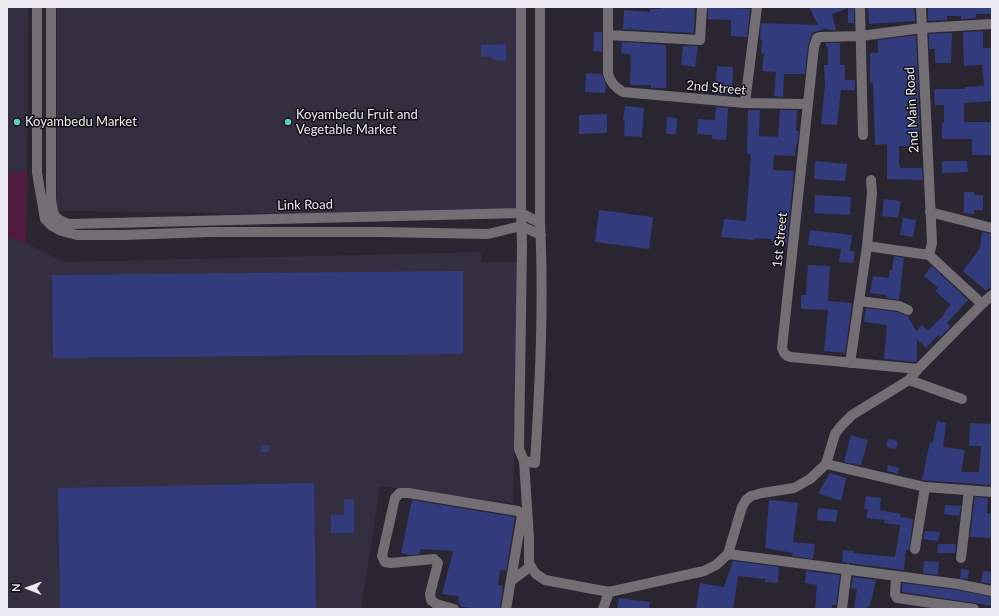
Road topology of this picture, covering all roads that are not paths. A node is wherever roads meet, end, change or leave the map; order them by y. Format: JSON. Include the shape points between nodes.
{"nodes":[{"id":1,"x":37,"y":7,"type":"edge"},
{"id":2,"x":51,"y":7,"type":"edge"},
{"id":3,"x":521,"y":7,"type":"edge"},
{"id":4,"x":540,"y":7,"type":"edge"},
{"id":5,"x":608,"y":7,"type":"edge"},
{"id":6,"x":702,"y":7,"type":"edge"},
{"id":7,"x":757,"y":7,"type":"edge"},
{"id":8,"x":860,"y":7,"type":"edge"},
{"id":9,"x":921,"y":7,"type":"edge"},
{"id":10,"x":992,"y":24,"type":"edge"},
{"id":11,"x":922,"y":28,"type":"junction"},
{"id":12,"x":608,"y":35,"type":"junction"},
{"id":13,"x":861,"y":36,"type":"junction"},
{"id":14,"x":745,"y":103,"type":"junction"},
{"id":15,"x":807,"y":104,"type":"junction"},
{"id":16,"x":863,"y":135,"type":"dead end"},
{"id":17,"x":871,"y":180,"type":"dead end"},
{"id":18,"x":930,"y":212,"type":"junction"},
{"id":19,"x":520,"y":213,"type":"junction"},
{"id":20,"x":540,"y":223,"type":"junction"},
{"id":21,"x":521,"y":226,"type":"junction"},
{"id":22,"x":992,"y":228,"type":"edge"},
{"id":23,"x":541,"y":235,"type":"junction"},
{"id":24,"x":867,"y":246,"type":"junction"},
{"id":25,"x":929,"y":255,"type":"junction"},
{"id":26,"x":992,"y":295,"type":"edge"},
{"id":27,"x":859,"y":301,"type":"junction"},
{"id":28,"x":982,"y":304,"type":"junction"},
{"id":29,"x":908,"y":310,"type":"dead end"},
{"id":30,"x":850,"y":363,"type":"junction"},
{"id":31,"x":918,"y":369,"type":"junction"},
{"id":32,"x":910,"y":380,"type":"junction"},
{"id":33,"x":962,"y":399,"type":"dead end"},
{"id":34,"x":524,"y":461,"type":"junction"},
{"id":35,"x":826,"y":464,"type":"junction"},
{"id":36,"x":925,"y":487,"type":"junction"},
{"id":37,"x":969,"y":490,"type":"junction"},
{"id":38,"x":992,"y":492,"type":"edge"},
{"id":39,"x":524,"y":538,"type":"junction"},
{"id":40,"x":915,"y":549,"type":"dead end"},
{"id":41,"x":728,"y":554,"type":"junction"},
{"id":42,"x":961,"y":558,"type":"dead end"},
{"id":43,"x":531,"y":566,"type":"junction"},
{"id":44,"x":846,"y":569,"type":"junction"},
{"id":45,"x":896,"y":576,"type":"junction"},
{"id":46,"x":511,"y":581,"type":"junction"},
{"id":47,"x":992,"y":591,"type":"edge"},
{"id":48,"x":609,"y":592,"type":"junction"},
{"id":49,"x":454,"y":609,"type":"edge"},
{"id":50,"x":506,"y":609,"type":"edge"},
{"id":51,"x":603,"y":609,"type":"edge"},
{"id":52,"x":842,"y":609,"type":"edge"},
{"id":53,"x":974,"y":609,"type":"edge"}],
"edges":[{"from":1,"to":21,"type":"street","via":[[37,173],[45,219],[61,231],[77,235],[210,232],[488,234]]},
{"from":2,"to":19,"type":"street","name":"Link Road","via":[[51,198],[53,212],[62,222],[69,224]]},
{"from":3,"to":19,"type":"street"},
{"from":4,"to":20,"type":"street"},
{"from":5,"to":12,"type":"street"},
{"from":6,"to":12,"type":"street","via":[[700,40]]},
{"from":7,"to":14,"type":"street"},
{"from":8,"to":13,"type":"street"},
{"from":9,"to":11,"type":"street","name":"2nd Main Road"},
{"from":10,"to":11,"type":"street"},
{"from":11,"to":13,"type":"street"},
{"from":11,"to":18,"type":"street","name":"2nd Main Road"},
{"from":12,"to":14,"type":"street","name":"2nd Street","via":[[608,74],[610,81],[623,92]]},
{"from":13,"to":15,"type":"street","name":"1st Street","via":[[818,38],[814,47]]},
{"from":13,"to":16,"type":"street"},
{"from":14,"to":15,"type":"street","name":"2nd Street"},
{"from":15,"to":30,"type":"street","name":"1st Street","via":[[782,348],[787,356],[791,357]]},
{"from":17,"to":24,"type":"street"},
{"from":18,"to":22,"type":"street"},
{"from":18,"to":25,"type":"street","name":"2nd Main Road","via":[[932,243]]},
{"from":19,"to":20,"type":"street","name":"Link Road"},
{"from":19,"to":21,"type":"street"},
{"from":20,"to":23,"type":"street"},
{"from":21,"to":23,"type":"street"},
{"from":21,"to":34,"type":"street","via":[[519,449]]},
{"from":23,"to":34,"type":"street","via":[[539,394],[535,463]]},
{"from":24,"to":25,"type":"street"},
{"from":24,"to":27,"type":"street"},
{"from":25,"to":28,"type":"street"},
{"from":26,"to":28,"type":"street"},
{"from":27,"to":29,"type":"street","via":[[899,306]]},
{"from":27,"to":30,"type":"street"},
{"from":28,"to":31,"type":"street"},
{"from":30,"to":31,"type":"street","name":"1st Street"},
{"from":31,"to":32,"type":"street"},
{"from":32,"to":33,"type":"street"},
{"from":32,"to":35,"type":"street","via":[[852,415],[840,426]]},
{"from":34,"to":39,"type":"street"},
{"from":35,"to":36,"type":"street"},
{"from":35,"to":41,"type":"street","via":[[810,479],[794,488],[756,494],[746,500]]},
{"from":36,"to":37,"type":"street"},
{"from":36,"to":40,"type":"street"},
{"from":37,"to":38,"type":"street"},
{"from":37,"to":42,"type":"street"},
{"from":39,"to":43,"type":"street"},
{"from":39,"to":46,"type":"street"},
{"from":39,"to":49,"type":"street","via":[[522,516],[518,511],[408,493],[400,493],[395,498],[382,556],[385,562],[434,559],[438,563],[430,594],[431,600]]},
{"from":41,"to":44,"type":"street"},
{"from":41,"to":48,"type":"street","via":[[716,565],[704,571]]},
{"from":43,"to":46,"type":"street"},
{"from":43,"to":48,"type":"street","via":[[536,574],[545,580]]},
{"from":44,"to":45,"type":"street"},
{"from":44,"to":52,"type":"street"},
{"from":45,"to":47,"type":"street"},
{"from":45,"to":53,"type":"street","via":[[895,594],[898,598]]},
{"from":46,"to":50,"type":"street"},
{"from":48,"to":51,"type":"street"}]}
